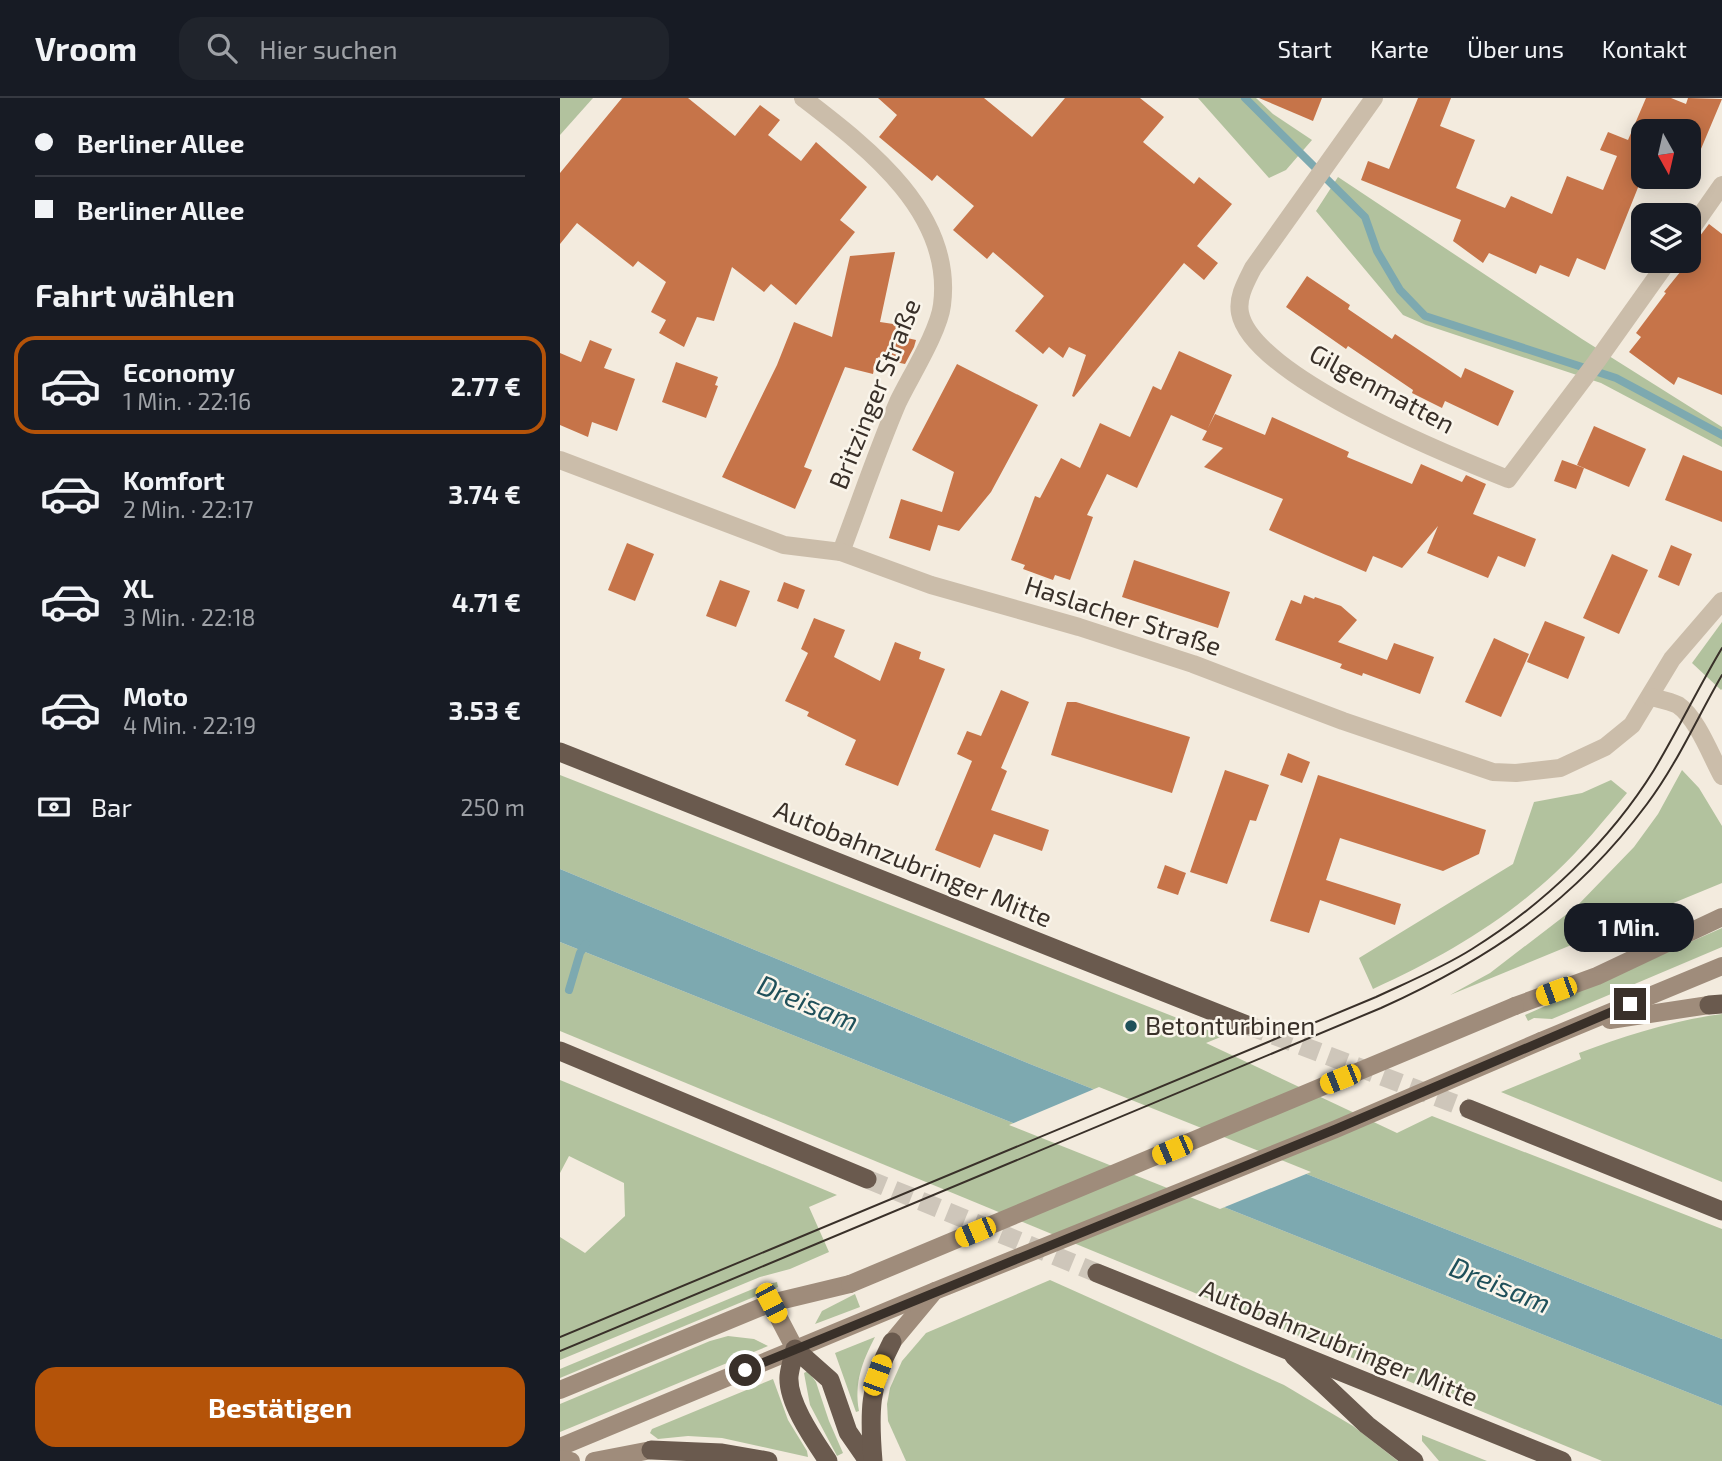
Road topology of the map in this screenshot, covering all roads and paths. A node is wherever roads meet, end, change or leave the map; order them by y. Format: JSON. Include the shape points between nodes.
{"nodes":[{"id":1,"x":803,"y":98,"type":"edge"},
{"id":2,"x":1374,"y":98,"type":"edge"},
{"id":3,"x":1722,"y":185,"type":"edge"},
{"id":4,"x":1701,"y":215,"type":"edge"},
{"id":5,"x":1659,"y":273,"type":"edge"},
{"id":6,"x":560,"y":460,"type":"edge"},
{"id":7,"x":841,"y":552,"type":"junction"},
{"id":8,"x":1722,"y":601,"type":"edge"},
{"id":9,"x":1651,"y":697,"type":"junction"},
{"id":10,"x":560,"y":752,"type":"edge"},
{"id":11,"x":1722,"y":776,"type":"edge"},
{"id":12,"x":1722,"y":918,"type":"edge"},
{"id":13,"x":1722,"y":966,"type":"edge"},
{"id":14,"x":1715,"y":1004,"type":"edge"},
{"id":15,"x":1247,"y":1025,"type":"tunnel mouth"},
{"id":16,"x":1577,"y":1026,"type":"junction"},
{"id":17,"x":560,"y":1051,"type":"edge"},
{"id":18,"x":1469,"y":1109,"type":"tunnel mouth"},
{"id":19,"x":867,"y":1179,"type":"tunnel mouth"},
{"id":20,"x":1722,"y":1211,"type":"edge"},
{"id":21,"x":1097,"y":1273,"type":"tunnel mouth"},
{"id":22,"x":935,"y":1291,"type":"junction"},
{"id":23,"x":771,"y":1303,"type":"junction"},
{"id":24,"x":892,"y":1342,"type":"joint"},
{"id":25,"x":795,"y":1349,"type":"junction"},
{"id":26,"x":1285,"y":1349,"type":"junction"},
{"id":27,"x":560,"y":1390,"type":"edge"},
{"id":28,"x":560,"y":1447,"type":"edge"},
{"id":29,"x":651,"y":1450,"type":"joint"},
{"id":30,"x":560,"y":1459,"type":"edge"},
{"id":31,"x":570,"y":1461,"type":"edge"},
{"id":32,"x":594,"y":1461,"type":"edge"},
{"id":33,"x":768,"y":1461,"type":"edge"},
{"id":34,"x":828,"y":1461,"type":"edge"},
{"id":35,"x":870,"y":1461,"type":"edge"},
{"id":36,"x":1414,"y":1461,"type":"edge"},
{"id":37,"x":1562,"y":1461,"type":"edge"}],
"edges":[{"from":1,"to":7,"type":"street","name":"Britzinger Straße","via":[[888,171],[913,201],[933,233],[942,274],[942,307],[898,402]]},
{"from":2,"to":5,"type":"street","name":"Gilgenmatten","via":[[1253,268],[1239,299],[1250,337],[1269,356],[1349,407],[1433,449],[1508,479]]},
{"from":3,"to":4,"type":"street"},
{"from":6,"to":7,"type":"street","name":"Haslacher Straße","via":[[784,545]]},
{"from":7,"to":9,"type":"street","name":"Haslacher Straße","via":[[930,585],[1193,664],[1493,772],[1560,768],[1584,758],[1632,725]]},
{"from":8,"to":9,"type":"street","name":"Haslacher Straße","via":[[1672,659]]},
{"from":9,"to":11,"type":"street","via":[[1676,704],[1686,713]]},
{"from":10,"to":15,"type":"highway","name":"Autobahnzubringer Mitte"},
{"from":12,"to":23,"type":"main road","bridge":true,"via":[[1597,976],[1515,1006],[850,1284]]},
{"from":13,"to":16,"type":"main road"},
{"from":14,"to":16,"type":"main road"},
{"from":16,"to":22,"type":"main road","bridge":true},
{"from":17,"to":19,"type":"highway"},
{"from":18,"to":20,"type":"highway"},
{"from":21,"to":26,"type":"highway","name":"Autobahnzubringer Mitte"},
{"from":22,"to":24,"type":"main road"},
{"from":22,"to":25,"type":"main road"},
{"from":23,"to":25,"type":"main road"},
{"from":23,"to":27,"type":"main road"},
{"from":24,"to":35,"type":"highway","via":[[871,1399]]},
{"from":25,"to":28,"type":"main road"},
{"from":25,"to":34,"type":"highway","via":[[789,1379],[794,1399]]},
{"from":25,"to":35,"type":"highway","via":[[830,1380],[848,1432]]},
{"from":26,"to":36,"type":"highway","via":[[1367,1425]]},
{"from":26,"to":37,"type":"highway","name":"Autobahnzubringer Mitte"},
{"from":29,"to":32,"type":"main road"},
{"from":29,"to":33,"type":"highway","via":[[722,1453]]},
{"from":30,"to":31,"type":"main road"}]}
